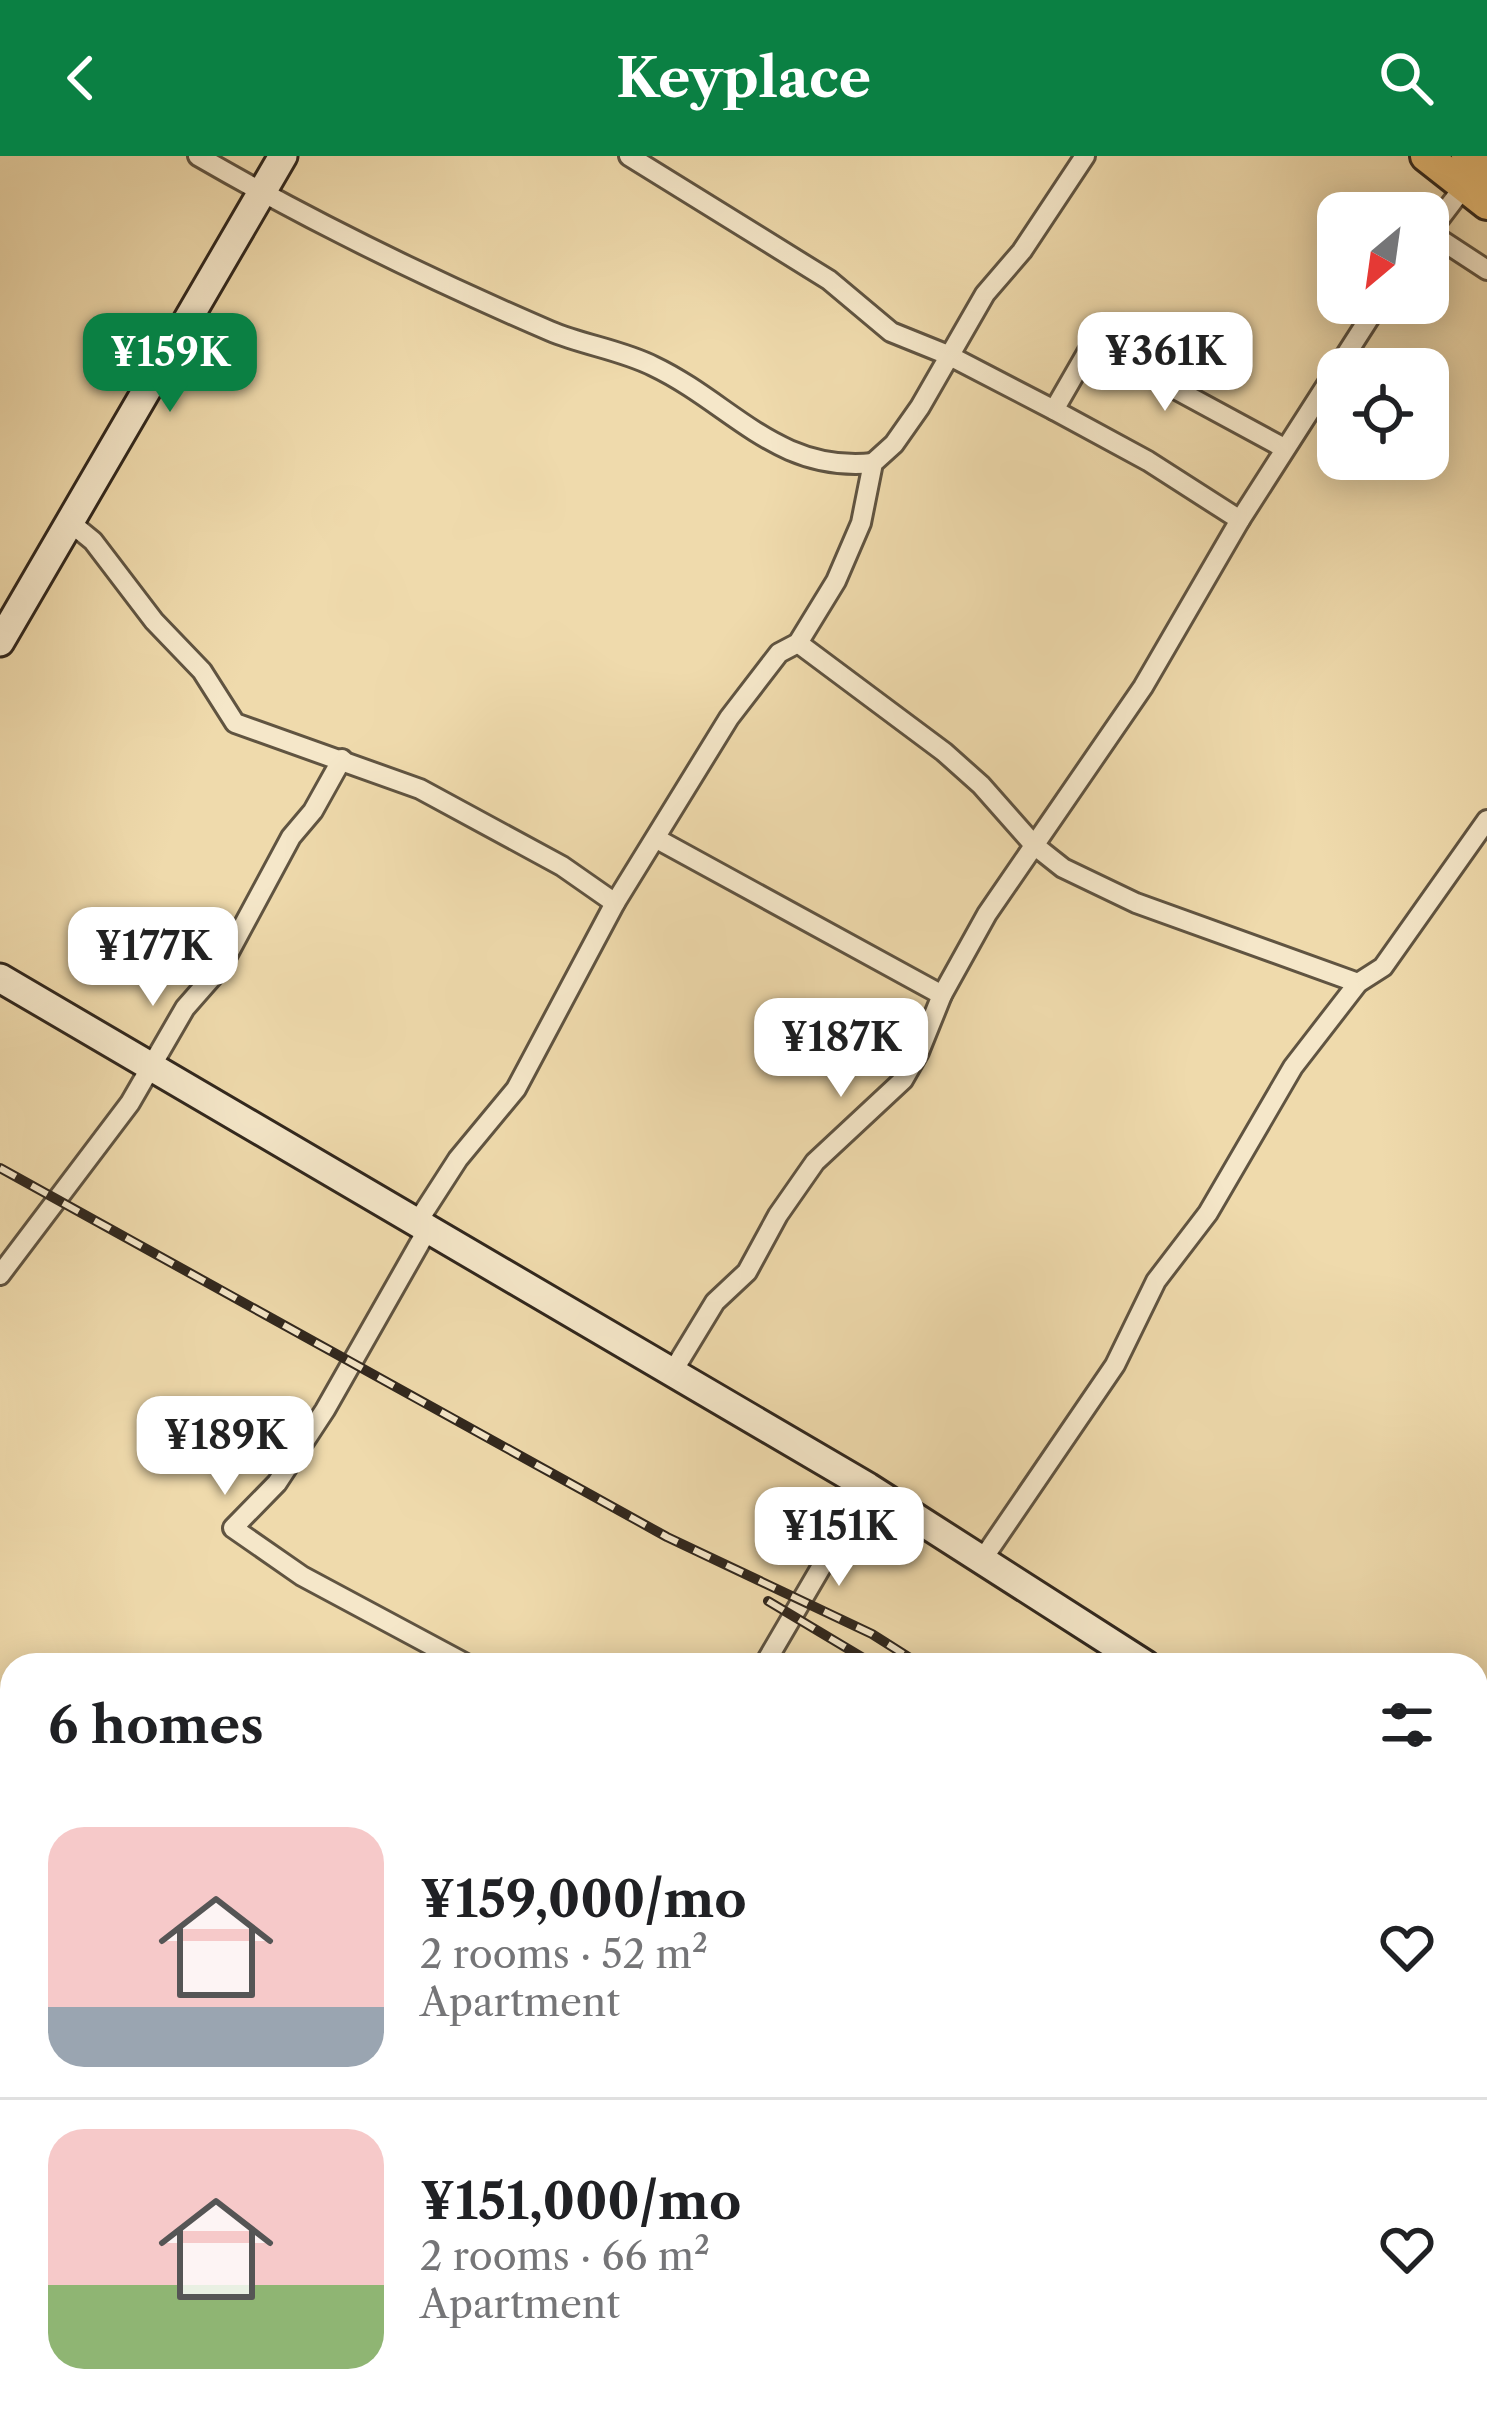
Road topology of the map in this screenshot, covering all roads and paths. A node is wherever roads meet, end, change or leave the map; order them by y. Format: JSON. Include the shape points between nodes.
{"nodes":[{"id":1,"x":198,"y":156,"type":"edge"},
{"id":2,"x":283,"y":156,"type":"edge"},
{"id":3,"x":629,"y":156,"type":"edge"},
{"id":4,"x":1084,"y":156,"type":"edge"},
{"id":5,"x":1426,"y":156,"type":"edge"},
{"id":6,"x":1479,"y":174,"type":"edge"},
{"id":7,"x":262,"y":193,"type":"junction"},
{"id":8,"x":1449,"y":209,"type":"edge"},
{"id":9,"x":1449,"y":246,"type":"edge"},
{"id":10,"x":1487,"y":270,"type":"edge"},
{"id":11,"x":1365,"y":324,"type":"edge"},
{"id":12,"x":948,"y":355,"type":"junction"},
{"id":13,"x":1054,"y":410,"type":"junction"},
{"id":14,"x":1284,"y":448,"type":"junction"},
{"id":15,"x":873,"y":463,"type":"junction"},
{"id":16,"x":1240,"y":520,"type":"junction"},
{"id":17,"x":70,"y":523,"type":"junction"},
{"id":18,"x":0,"y":642,"type":"edge"},
{"id":19,"x":798,"y":644,"type":"junction"},
{"id":20,"x":341,"y":759,"type":"junction"},
{"id":21,"x":1487,"y":820,"type":"edge"},
{"id":22,"x":657,"y":839,"type":"junction"},
{"id":23,"x":1034,"y":845,"type":"junction"},
{"id":24,"x":615,"y":903,"type":"junction"},
{"id":25,"x":0,"y":978,"type":"edge"},
{"id":26,"x":1358,"y":983,"type":"junction"},
{"id":27,"x":942,"y":994,"type":"junction"},
{"id":28,"x":151,"y":1066,"type":"junction"},
{"id":29,"x":424,"y":1224,"type":"junction"},
{"id":30,"x":0,"y":1274,"type":"edge"},
{"id":31,"x":673,"y":1371,"type":"junction"},
{"id":32,"x":868,"y":1486,"type":"junction"},
{"id":33,"x":982,"y":1560,"type":"junction"},
{"id":34,"x":446,"y":1653,"type":"edge"},
{"id":35,"x":771,"y":1653,"type":"edge"},
{"id":36,"x":1127,"y":1653,"type":"edge"}],
"edges":[{"from":1,"to":7,"type":"street"},
{"from":2,"to":7,"type":"street"},
{"from":3,"to":12,"type":"street","via":[[829,280],[891,332]]},
{"from":4,"to":12,"type":"street"},
{"from":5,"to":6,"type":"main road"},
{"from":6,"to":8,"type":"street"},
{"from":7,"to":15,"type":"street","via":[[512,314],[655,366],[794,454],[844,466]]},
{"from":7,"to":17,"type":"street"},
{"from":9,"to":10,"type":"street"},
{"from":11,"to":14,"type":"street"},
{"from":12,"to":13,"type":"street"},
{"from":12,"to":15,"type":"street","via":[[920,407]]},
{"from":13,"to":14,"type":"street","via":[[1092,344]]},
{"from":13,"to":16,"type":"street"},
{"from":14,"to":16,"type":"street"},
{"from":15,"to":19,"type":"street","via":[[853,543]]},
{"from":16,"to":23,"type":"street","via":[[1143,687]]},
{"from":17,"to":18,"type":"street"},
{"from":17,"to":20,"type":"street","via":[[202,671],[235,722]]},
{"from":19,"to":22,"type":"street","via":[[757,678]]},
{"from":19,"to":23,"type":"street","via":[[944,752]]},
{"from":20,"to":24,"type":"street","via":[[420,789]]},
{"from":20,"to":28,"type":"street","via":[[220,967]]},
{"from":21,"to":26,"type":"street","via":[[1383,967]]},
{"from":22,"to":24,"type":"street"},
{"from":22,"to":27,"type":"street"},
{"from":23,"to":26,"type":"street","via":[[1136,903]]},
{"from":23,"to":27,"type":"street"},
{"from":24,"to":29,"type":"street","via":[[516,1089],[458,1159]]},
{"from":25,"to":28,"type":"street"},
{"from":26,"to":33,"type":"street","via":[[1293,1067],[1208,1213],[1156,1281],[1114,1365]]},
{"from":27,"to":31,"type":"street","via":[[903,1080],[815,1162]]},
{"from":28,"to":29,"type":"street"},
{"from":28,"to":30,"type":"street"},
{"from":29,"to":31,"type":"street"},
{"from":29,"to":34,"type":"street","via":[[313,1428],[277,1483],[233,1528],[302,1576]]},
{"from":31,"to":32,"type":"street"},
{"from":32,"to":33,"type":"street"},
{"from":32,"to":35,"type":"street"},
{"from":33,"to":36,"type":"street"}]}
